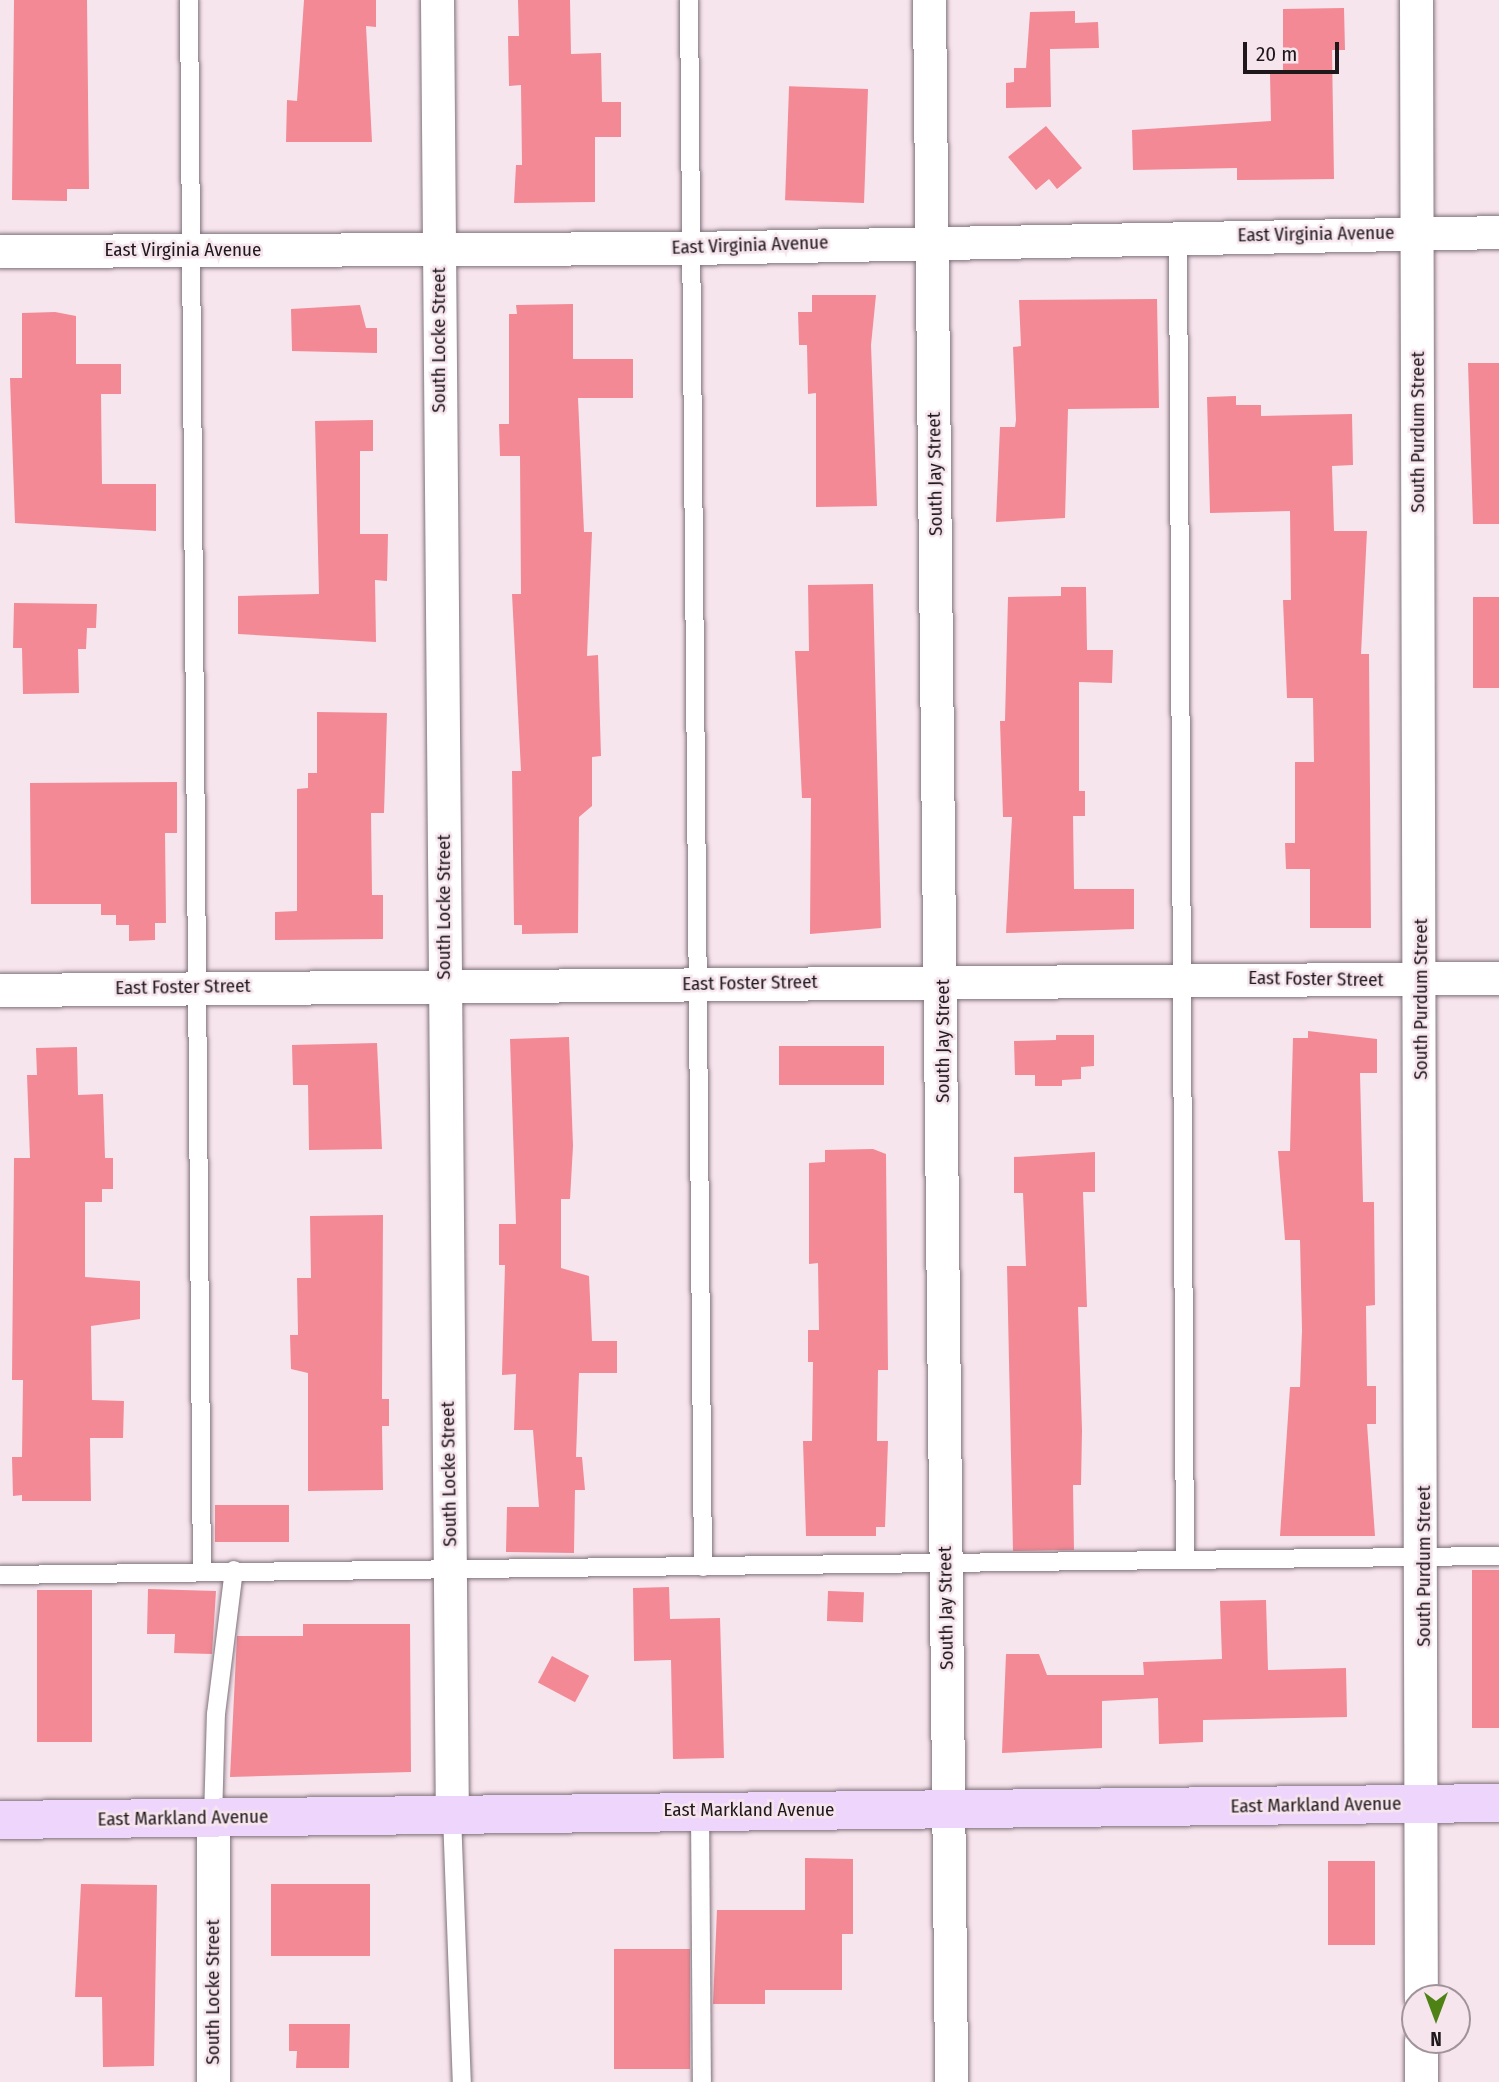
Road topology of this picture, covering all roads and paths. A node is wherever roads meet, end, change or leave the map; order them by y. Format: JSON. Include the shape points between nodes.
{"nodes":[{"id":1,"x":189,"y":0,"type":"edge"},
{"id":2,"x":437,"y":0,"type":"edge"},
{"id":3,"x":689,"y":0,"type":"edge"},
{"id":4,"x":929,"y":0,"type":"edge"},
{"id":5,"x":1416,"y":0,"type":"edge"},
{"id":6,"x":1417,"y":232,"type":"junction"},
{"id":7,"x":1499,"y":232,"type":"edge"},
{"id":8,"x":1178,"y":236,"type":"junction"},
{"id":9,"x":932,"y":240,"type":"junction"},
{"id":10,"x":691,"y":248,"type":"junction"},
{"id":11,"x":191,"y":250,"type":"junction"},
{"id":12,"x":438,"y":250,"type":"junction"},
{"id":13,"x":0,"y":251,"type":"edge"},
{"id":14,"x":1182,"y":978,"type":"junction"},
{"id":15,"x":1499,"y":978,"type":"edge"},
{"id":16,"x":1421,"y":980,"type":"junction"},
{"id":17,"x":942,"y":981,"type":"junction"},
{"id":18,"x":697,"y":984,"type":"junction"},
{"id":19,"x":444,"y":985,"type":"junction"},
{"id":20,"x":197,"y":986,"type":"junction"},
{"id":21,"x":0,"y":990,"type":"edge"},
{"id":22,"x":1499,"y":1556,"type":"edge"},
{"id":23,"x":1424,"y":1557,"type":"junction"},
{"id":24,"x":1185,"y":1560,"type":"junction"},
{"id":25,"x":945,"y":1563,"type":"junction"},
{"id":26,"x":703,"y":1567,"type":"junction"},
{"id":27,"x":202,"y":1569,"type":"junction"},
{"id":28,"x":234,"y":1570,"type":"junction"},
{"id":29,"x":450,"y":1574,"type":"junction"},
{"id":30,"x":0,"y":1575,"type":"edge"},
{"id":31,"x":1499,"y":1803,"type":"edge"},
{"id":32,"x":1421,"y":1804,"type":"junction"},
{"id":33,"x":700,"y":1810,"type":"junction"},
{"id":34,"x":949,"y":1810,"type":"junction"},
{"id":35,"x":452,"y":1815,"type":"junction"},
{"id":36,"x":213,"y":1818,"type":"junction"},
{"id":37,"x":0,"y":1820,"type":"edge"},
{"id":38,"x":1421,"y":1984,"type":"edge"},
{"id":39,"x":1421,"y":2054,"type":"edge"},
{"id":40,"x":213,"y":2082,"type":"edge"},
{"id":41,"x":463,"y":2082,"type":"edge"},
{"id":42,"x":702,"y":2082,"type":"edge"},
{"id":43,"x":951,"y":2082,"type":"edge"},
{"id":44,"x":1421,"y":2082,"type":"edge"}],
"edges":[{"from":1,"to":11,"type":"lane"},
{"from":2,"to":12,"type":"street","name":"South Locke Street"},
{"from":3,"to":10,"type":"lane"},
{"from":4,"to":9,"type":"street","name":"South Jay Street"},
{"from":5,"to":6,"type":"street","name":"South Purdum Street"},
{"from":6,"to":7,"type":"street","name":"East Virginia Avenue"},
{"from":6,"to":8,"type":"street","name":"East Virginia Avenue"},
{"from":6,"to":16,"type":"street","name":"South Purdum Street"},
{"from":8,"to":9,"type":"street","name":"East Virginia Avenue"},
{"from":8,"to":14,"type":"lane"},
{"from":9,"to":10,"type":"street","name":"East Virginia Avenue"},
{"from":9,"to":17,"type":"street","name":"South Jay Street"},
{"from":10,"to":12,"type":"street","name":"East Virginia Avenue"},
{"from":10,"to":18,"type":"lane"},
{"from":11,"to":12,"type":"street","name":"East Virginia Avenue"},
{"from":11,"to":13,"type":"street","name":"East Virginia Avenue"},
{"from":11,"to":20,"type":"lane"},
{"from":12,"to":19,"type":"street","name":"South Locke Street"},
{"from":14,"to":16,"type":"street","name":"East Foster Street"},
{"from":14,"to":17,"type":"street","name":"East Foster Street"},
{"from":14,"to":24,"type":"lane"},
{"from":15,"to":16,"type":"street","name":"East Foster Street"},
{"from":16,"to":23,"type":"street","name":"South Purdum Street"},
{"from":17,"to":18,"type":"street","name":"East Foster Street"},
{"from":17,"to":25,"type":"street","name":"South Jay Street"},
{"from":18,"to":19,"type":"street","name":"East Foster Street"},
{"from":18,"to":26,"type":"lane"},
{"from":19,"to":20,"type":"street","name":"East Foster Street"},
{"from":19,"to":29,"type":"street","name":"South Locke Street"},
{"from":20,"to":21,"type":"street","name":"East Foster Street"},
{"from":20,"to":27,"type":"lane"},
{"from":22,"to":23,"type":"lane"},
{"from":23,"to":24,"type":"lane"},
{"from":23,"to":32,"type":"street","name":"South Purdum Street"},
{"from":24,"to":25,"type":"lane"},
{"from":25,"to":26,"type":"lane"},
{"from":25,"to":34,"type":"street","name":"South Jay Street"},
{"from":26,"to":29,"type":"lane"},
{"from":27,"to":28,"type":"lane"},
{"from":27,"to":30,"type":"lane"},
{"from":28,"to":29,"type":"lane"},
{"from":28,"to":36,"type":"lane","via":[[216,1714]]},
{"from":29,"to":35,"type":"street","name":"South Locke Street"},
{"from":31,"to":32,"type":"main road","name":"East Markland Avenue"},
{"from":32,"to":34,"type":"main road","name":"East Markland Avenue"},
{"from":32,"to":38,"type":"street","name":"South Purdum Street"},
{"from":33,"to":34,"type":"main road","name":"East Markland Avenue"},
{"from":33,"to":35,"type":"main road","name":"East Markland Avenue"},
{"from":33,"to":42,"type":"lane"},
{"from":34,"to":43,"type":"street","name":"South Jay Street"},
{"from":35,"to":36,"type":"main road","name":"East Markland Avenue"},
{"from":35,"to":41,"type":"lane"},
{"from":36,"to":37,"type":"main road","name":"East Markland Avenue"},
{"from":36,"to":40,"type":"street","name":"South Locke Street"},
{"from":39,"to":44,"type":"street"}]}
